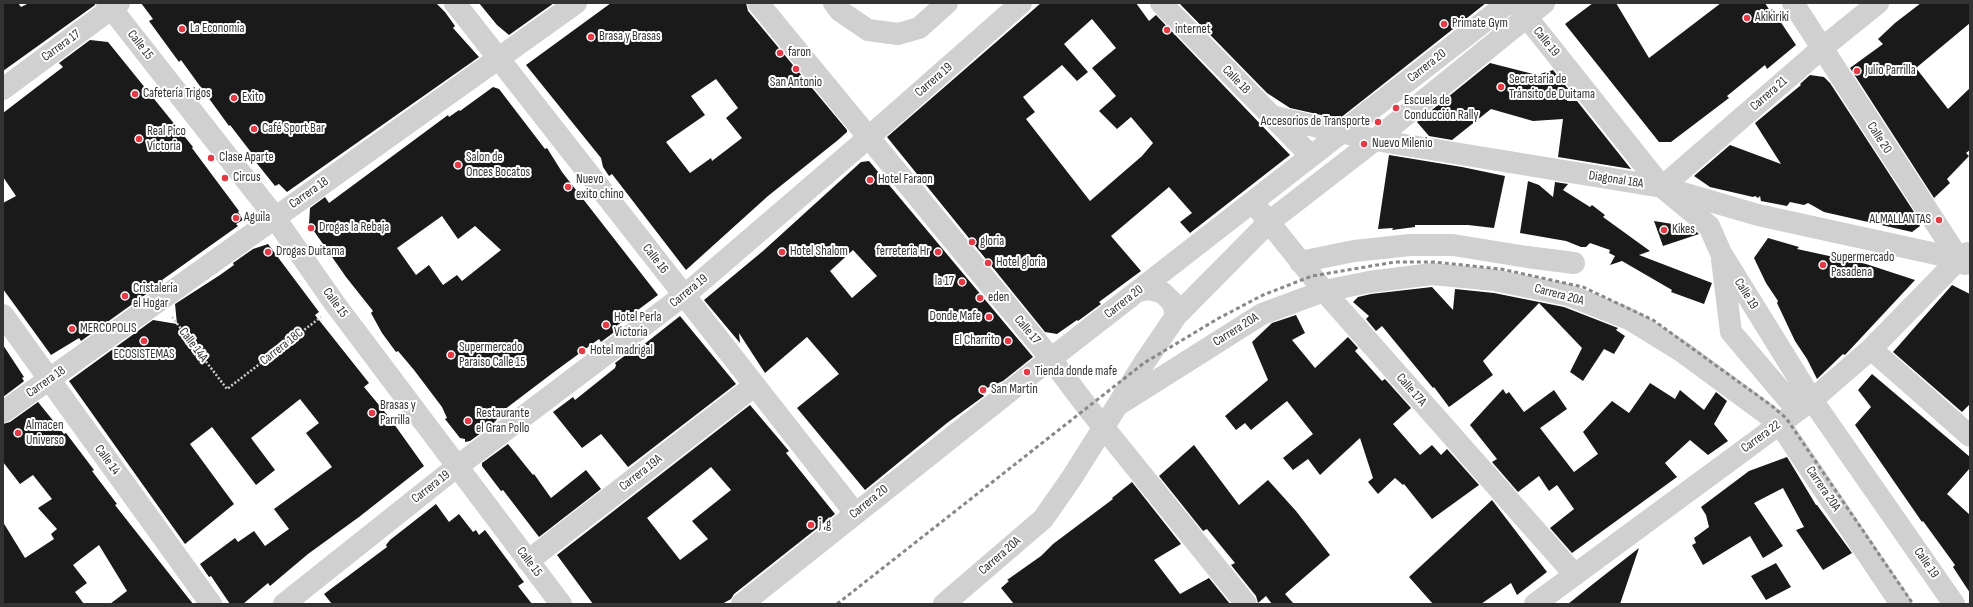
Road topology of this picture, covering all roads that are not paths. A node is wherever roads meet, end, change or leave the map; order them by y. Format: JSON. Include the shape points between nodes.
{"nodes":[{"id":1,"x":455,"y":3,"type":"edge"},
{"id":2,"x":576,"y":3,"type":"edge"},
{"id":3,"x":758,"y":3,"type":"edge"},
{"id":4,"x":834,"y":3,"type":"edge"},
{"id":5,"x":947,"y":3,"type":"edge"},
{"id":6,"x":1021,"y":3,"type":"edge"},
{"id":7,"x":1161,"y":3,"type":"edge"},
{"id":8,"x":1508,"y":3,"type":"edge"},
{"id":9,"x":1544,"y":3,"type":"edge"},
{"id":10,"x":1793,"y":3,"type":"edge"},
{"id":11,"x":1878,"y":3,"type":"edge"},
{"id":12,"x":113,"y":5,"type":"edge"},
{"id":13,"x":1521,"y":10,"type":"edge"},
{"id":14,"x":1821,"y":49,"type":"junction"},
{"id":15,"x":498,"y":58,"type":"junction"},
{"id":16,"x":3,"y":89,"type":"edge"},
{"id":17,"x":1271,"y":116,"type":"junction"},
{"id":18,"x":1342,"y":133,"type":"junction"},
{"id":19,"x":868,"y":138,"type":"junction"},
{"id":20,"x":1375,"y":140,"type":"junction"},
{"id":21,"x":1311,"y":156,"type":"junction"},
{"id":22,"x":1662,"y":187,"type":"junction"},
{"id":23,"x":1253,"y":202,"type":"junction"},
{"id":24,"x":275,"y":217,"type":"junction"},
{"id":25,"x":1269,"y":222,"type":"junction"},
{"id":26,"x":1721,"y":253,"type":"junction"},
{"id":27,"x":1966,"y":260,"type":"edge"},
{"id":28,"x":1300,"y":262,"type":"junction"},
{"id":29,"x":1574,"y":263,"type":"dead end"},
{"id":30,"x":1140,"y":291,"type":"junction"},
{"id":31,"x":1324,"y":291,"type":"junction"},
{"id":32,"x":683,"y":296,"type":"junction"},
{"id":33,"x":3,"y":315,"type":"edge"},
{"id":34,"x":1176,"y":316,"type":"junction"},
{"id":35,"x":1871,"y":349,"type":"junction"},
{"id":36,"x":1051,"y":360,"type":"junction"},
{"id":37,"x":49,"y":380,"type":"junction"},
{"id":38,"x":754,"y":386,"type":"junction"},
{"id":39,"x":1118,"y":405,"type":"junction"},
{"id":40,"x":1805,"y":405,"type":"junction"},
{"id":41,"x":3,"y":412,"type":"edge"},
{"id":42,"x":1780,"y":423,"type":"junction"},
{"id":43,"x":1104,"y":428,"type":"junction"},
{"id":44,"x":1970,"y":436,"type":"edge"},
{"id":45,"x":457,"y":467,"type":"junction"},
{"id":46,"x":856,"y":513,"type":"junction"},
{"id":47,"x":528,"y":561,"type":"junction"},
{"id":48,"x":1575,"y":575,"type":"junction"},
{"id":49,"x":211,"y":604,"type":"edge"},
{"id":50,"x":284,"y":604,"type":"edge"},
{"id":51,"x":561,"y":604,"type":"edge"},
{"id":52,"x":742,"y":604,"type":"edge"},
{"id":53,"x":946,"y":604,"type":"edge"},
{"id":54,"x":1246,"y":604,"type":"edge"},
{"id":55,"x":1535,"y":604,"type":"edge"},
{"id":56,"x":1901,"y":604,"type":"edge"},
{"id":57,"x":1954,"y":604,"type":"edge"}],
"edges":[{"from":1,"to":15,"type":"street","name":"Calle 16"},
{"from":2,"to":15,"type":"street","name":"Carrera 18"},
{"from":3,"to":19,"type":"street","name":"Calle 17"},
{"from":4,"to":5,"type":"street","via":[[840,11],[868,30],[898,34],[919,28]]},
{"from":6,"to":19,"type":"street","name":"Carrera 19"},
{"from":7,"to":17,"type":"street","name":"Calle 18"},
{"from":8,"to":18,"type":"street","name":"Carrera 20"},
{"from":9,"to":13,"type":"street","name":"Carrera 20A"},
{"from":10,"to":14,"type":"street","name":"Calle 20"},
{"from":11,"to":14,"type":"street","name":"Carrera 21"},
{"from":12,"to":16,"type":"street","name":"Carrera 17"},
{"from":12,"to":24,"type":"street","name":"Calle 15"},
{"from":13,"to":20,"type":"street","name":"Carrera 20A"},
{"from":13,"to":22,"type":"street","name":"Calle 19"},
{"from":14,"to":22,"type":"street","name":"Carrera 21"},
{"from":14,"to":27,"type":"street","name":"Calle 20"},
{"from":15,"to":24,"type":"street","name":"Carrera 18"},
{"from":15,"to":32,"type":"street","name":"Calle 16"},
{"from":17,"to":18,"type":"street","name":"Diagonal 18A"},
{"from":17,"to":21,"type":"street","name":"Calle 18"},
{"from":18,"to":20,"type":"street","name":"Diagonal 18A"},
{"from":18,"to":21,"type":"street","name":"Carrera 20"},
{"from":19,"to":32,"type":"street","name":"Carrera 19"},
{"from":19,"to":36,"type":"street","name":"Calle 17"},
{"from":20,"to":22,"type":"street","name":"Diagonal 18A"},
{"from":20,"to":25,"type":"street","name":"Carrera 20A"},
{"from":21,"to":23,"type":"street","name":"Carrera 20"},
{"from":22,"to":26,"type":"street","name":"Calle 19","via":[[1709,226]]},
{"from":22,"to":27,"type":"street","name":"Diagonal 18A","via":[[1758,215]]},
{"from":23,"to":25,"type":"street","name":"Calle 17A"},
{"from":23,"to":30,"type":"street","name":"Carrera 20"},
{"from":24,"to":37,"type":"street","name":"Carrera 18"},
{"from":24,"to":45,"type":"street","name":"Calle 15","via":[[335,304]]},
{"from":25,"to":28,"type":"street","name":"Calle 17A"},
{"from":25,"to":34,"type":"street","name":"Carrera 20A"},
{"from":26,"to":40,"type":"street","name":"Calle 19"},
{"from":26,"to":40,"type":"street","via":[[1731,332]]},
{"from":27,"to":35,"type":"street","name":"Carrera 22"},
{"from":28,"to":29,"type":"street","via":[[1354,250],[1410,245],[1453,245]]},
{"from":28,"to":31,"type":"street","name":"Calle 17A"},
{"from":30,"to":34,"type":"street","via":[[1150,289],[1163,293],[1173,303]]},
{"from":30,"to":36,"type":"street","name":"Carrera 20"},
{"from":31,"to":39,"type":"street","name":"Carrera 20A","via":[[1262,314]]},
{"from":31,"to":42,"type":"street","name":"Carrera 20A","via":[[1432,274],[1494,280],[1568,295],[1629,319],[1681,351]]},
{"from":31,"to":48,"type":"street","name":"Calle 17A"},
{"from":32,"to":38,"type":"street","name":"Calle 16"},
{"from":32,"to":45,"type":"street","name":"Carrera 19"},
{"from":33,"to":37,"type":"street","name":"Calle 14"},
{"from":34,"to":39,"type":"street","name":"Carrera 20A"},
{"from":35,"to":40,"type":"street","name":"Carrera 22"},
{"from":35,"to":44,"type":"street"},
{"from":36,"to":43,"type":"street","name":"Calle 17"},
{"from":36,"to":46,"type":"street","name":"Carrera 20"},
{"from":37,"to":41,"type":"street","name":"Carrera 18"},
{"from":37,"to":49,"type":"street","name":"Calle 14"},
{"from":38,"to":46,"type":"street","name":"Calle 16"},
{"from":38,"to":47,"type":"street","name":"Carrera 19A"},
{"from":39,"to":43,"type":"street","name":"Carrera 20A"},
{"from":40,"to":42,"type":"street","name":"Carrera 22"},
{"from":40,"to":57,"type":"street","name":"Calle 19"},
{"from":42,"to":48,"type":"street","name":"Carrera 22"},
{"from":42,"to":56,"type":"street","name":"Carrera 20A"},
{"from":43,"to":53,"type":"street","name":"Carrera 20A","via":[[1043,519]]},
{"from":43,"to":54,"type":"street","name":"Calle 17"},
{"from":45,"to":47,"type":"street","name":"Calle 15"},
{"from":45,"to":50,"type":"street","name":"Carrera 19"},
{"from":46,"to":52,"type":"street","name":"Carrera 20"},
{"from":47,"to":51,"type":"street","name":"Calle 15"},
{"from":48,"to":55,"type":"street","name":"Carrera 22"}]}
